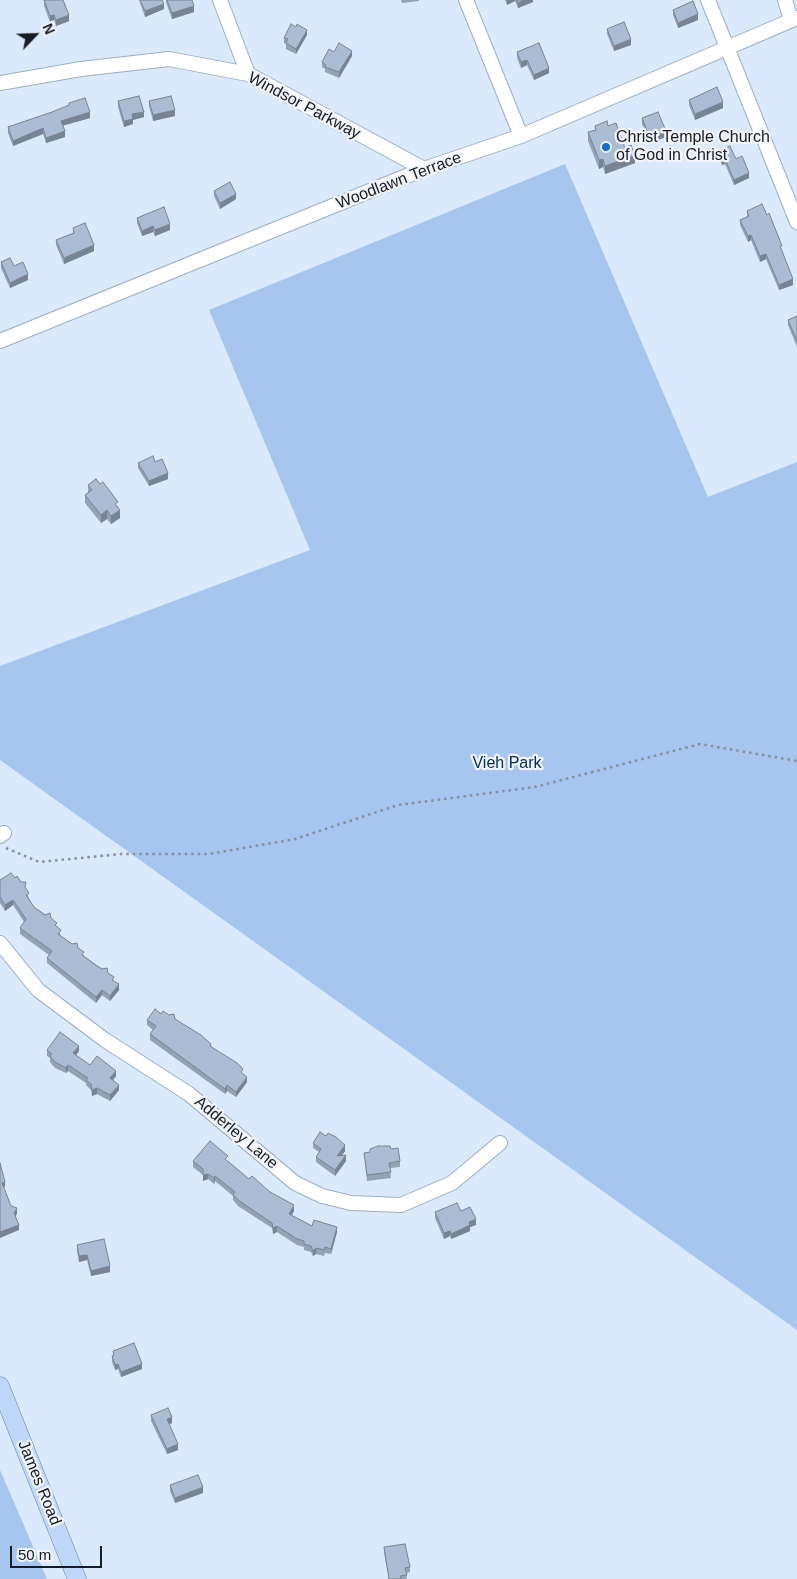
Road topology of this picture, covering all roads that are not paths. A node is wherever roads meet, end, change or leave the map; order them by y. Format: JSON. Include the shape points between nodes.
{"nodes":[{"id":1,"x":220,"y":0,"type":"edge"},
{"id":2,"x":466,"y":0,"type":"edge"},
{"id":3,"x":708,"y":0,"type":"edge"},
{"id":4,"x":785,"y":0,"type":"edge"},
{"id":5,"x":794,"y":19,"type":"edge"},
{"id":6,"x":727,"y":46,"type":"junction"},
{"id":7,"x":248,"y":74,"type":"junction"},
{"id":8,"x":0,"y":82,"type":"edge"},
{"id":9,"x":521,"y":136,"type":"junction"},
{"id":10,"x":424,"y":169,"type":"junction"},
{"id":11,"x":797,"y":222,"type":"edge"},
{"id":12,"x":0,"y":340,"type":"edge"},
{"id":13,"x":0,"y":943,"type":"edge"},
{"id":14,"x":500,"y":1143,"type":"dead end"},
{"id":15,"x":0,"y":1386,"type":"edge"},
{"id":16,"x":77,"y":1579,"type":"edge"}],
"edges":[{"from":1,"to":7,"type":"street"},
{"from":2,"to":9,"type":"street"},
{"from":3,"to":6,"type":"street"},
{"from":4,"to":5,"type":"street"},
{"from":5,"to":6,"type":"street","name":"Woodlawn Terrace"},
{"from":6,"to":9,"type":"street","name":"Woodlawn Terrace"},
{"from":6,"to":11,"type":"street"},
{"from":7,"to":8,"type":"street","name":"Windsor Parkway","via":[[169,59]]},
{"from":7,"to":10,"type":"street","name":"Windsor Parkway"},
{"from":9,"to":10,"type":"street","name":"Woodlawn Terrace"},
{"from":10,"to":12,"type":"street","name":"Woodlawn Terrace"},
{"from":13,"to":14,"type":"street","name":"Adderley Lane","via":[[38,990],[105,1040],[189,1094],[295,1183],[322,1196],[351,1203],[401,1204],[452,1183]]},
{"from":15,"to":16,"type":"main road","name":"James Road"}]}
